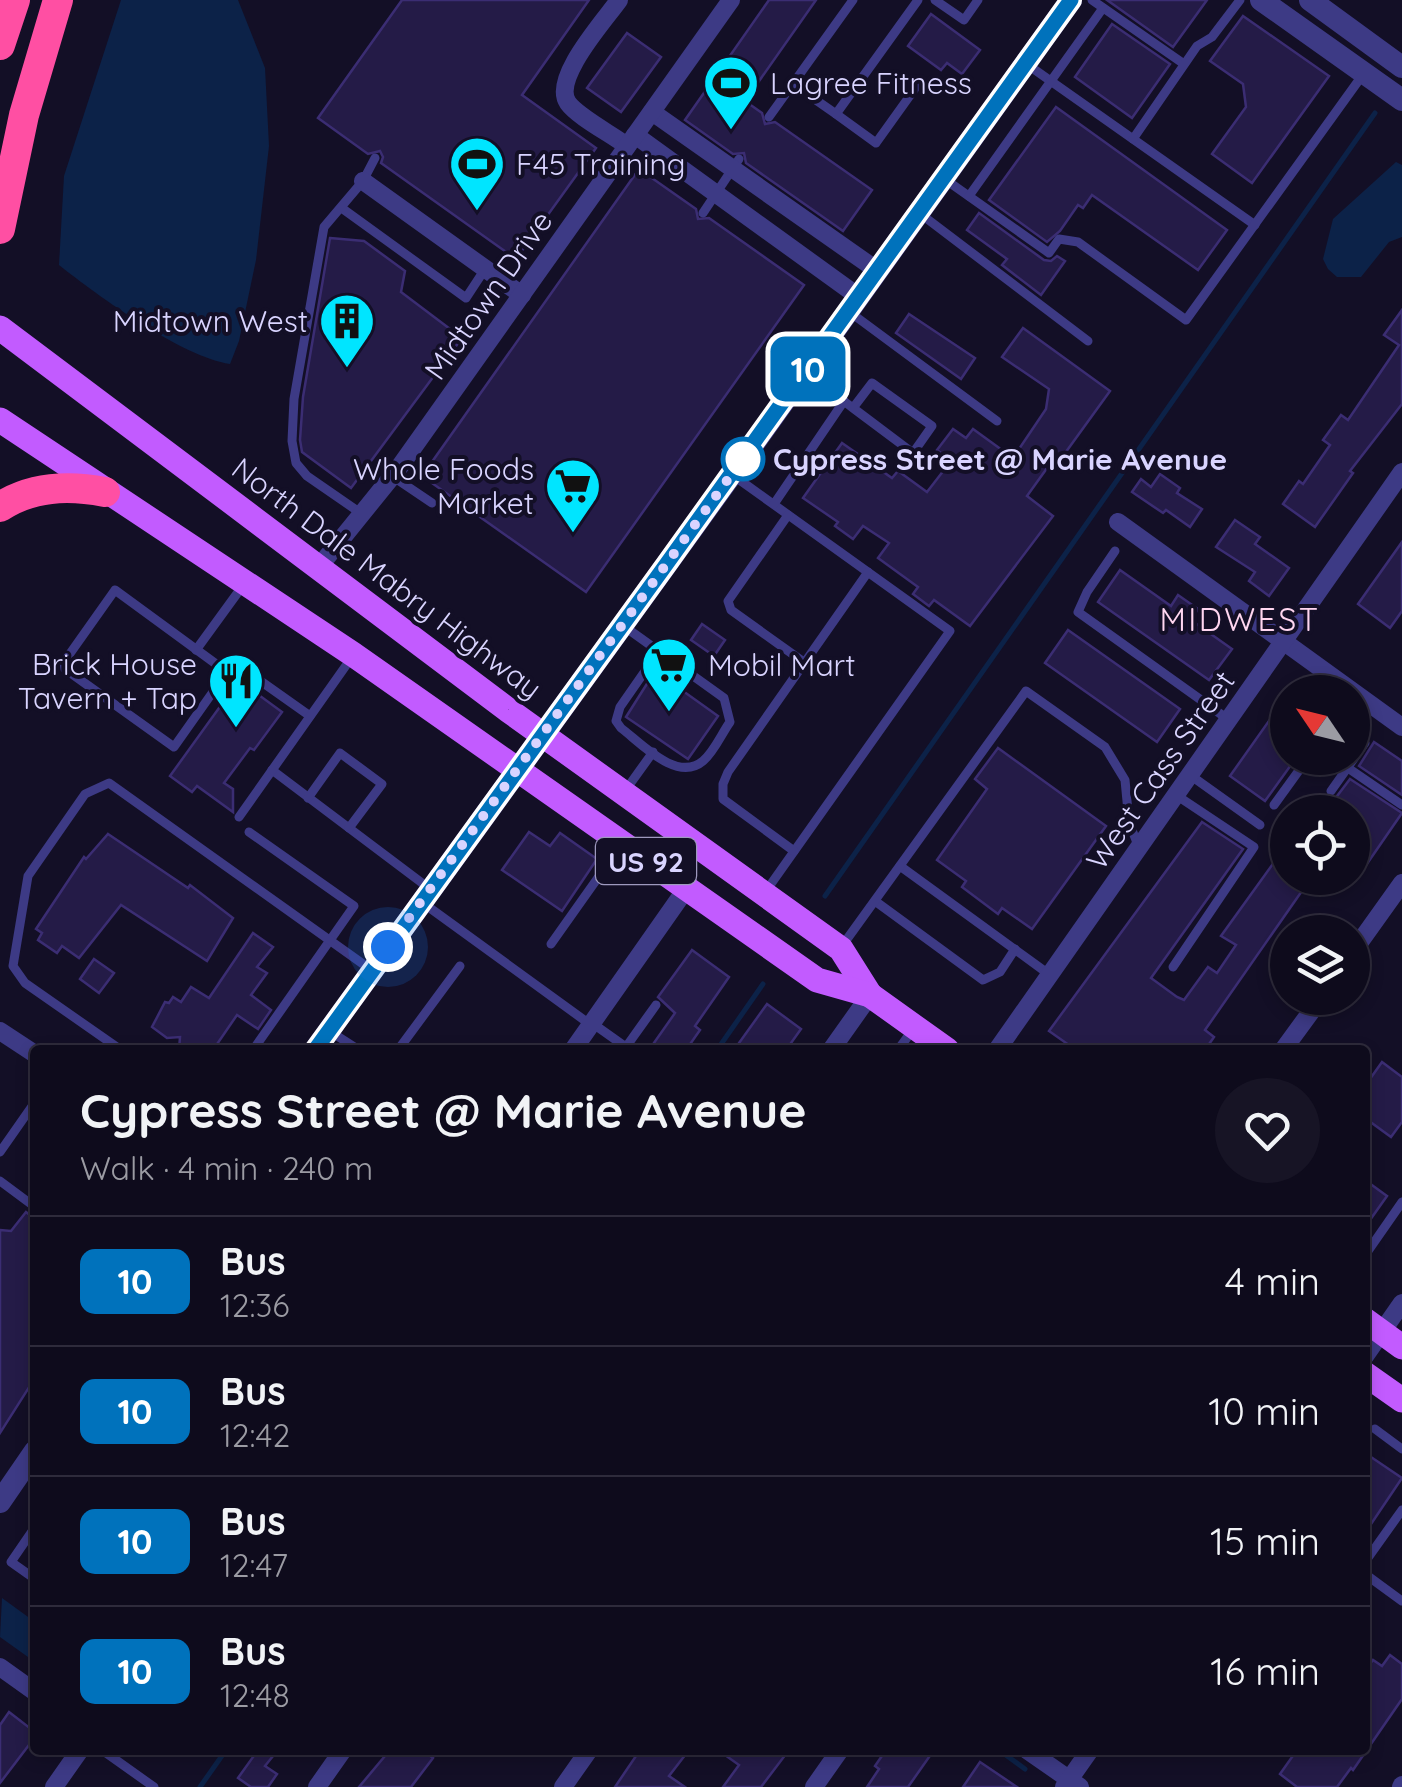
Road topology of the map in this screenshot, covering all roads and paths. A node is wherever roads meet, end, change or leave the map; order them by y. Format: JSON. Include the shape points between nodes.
{"nodes":[{"id":1,"x":15,"y":0,"type":"edge"},
{"id":2,"x":58,"y":0,"type":"edge"},
{"id":3,"x":619,"y":0,"type":"edge"},
{"id":4,"x":731,"y":0,"type":"edge"},
{"id":5,"x":853,"y":0,"type":"edge"},
{"id":6,"x":918,"y":0,"type":"edge"},
{"id":7,"x":935,"y":0,"type":"edge"},
{"id":8,"x":978,"y":0,"type":"edge"},
{"id":9,"x":1070,"y":0,"type":"edge"},
{"id":10,"x":1092,"y":0,"type":"edge"},
{"id":11,"x":1240,"y":0,"type":"edge"},
{"id":12,"x":1261,"y":0,"type":"edge"},
{"id":13,"x":1310,"y":0,"type":"edge"},
{"id":14,"x":1103,"y":8,"type":"junction"},
{"id":15,"x":0,"y":45,"type":"edge"},
{"id":16,"x":1026,"y":63,"type":"junction"},
{"id":17,"x":1184,"y":64,"type":"junction"},
{"id":18,"x":1402,"y":67,"type":"edge"},
{"id":19,"x":1364,"y":73,"type":"junction"},
{"id":20,"x":1052,"y":81,"type":"junction"},
{"id":21,"x":919,"y":82,"type":"dead end"},
{"id":22,"x":1402,"y":82,"type":"edge"},
{"id":23,"x":793,"y":84,"type":"junction"},
{"id":24,"x":1402,"y":100,"type":"edge"},
{"id":25,"x":652,"y":112,"type":"junction"},
{"id":26,"x":836,"y":114,"type":"junction"},
{"id":27,"x":768,"y":118,"type":"dead end"},
{"id":28,"x":1133,"y":139,"type":"junction"},
{"id":29,"x":631,"y":140,"type":"junction"},
{"id":30,"x":374,"y":158,"type":"dead end"},
{"id":31,"x":736,"y":164,"type":"junction"},
{"id":32,"x":944,"y":178,"type":"junction"},
{"id":33,"x":362,"y":181,"type":"junction"},
{"id":34,"x":715,"y":193,"type":"junction"},
{"id":35,"x":969,"y":196,"type":"junction"},
{"id":36,"x":342,"y":208,"type":"junction"},
{"id":37,"x":703,"y":213,"type":"dead end"},
{"id":38,"x":919,"y":213,"type":"junction"},
{"id":39,"x":1254,"y":225,"type":"junction"},
{"id":40,"x":0,"y":228,"type":"edge"},
{"id":41,"x":485,"y":268,"type":"junction"},
{"id":42,"x":878,"y":271,"type":"junction"},
{"id":43,"x":522,"y":295,"type":"junction"},
{"id":44,"x":854,"y":304,"type":"junction"},
{"id":45,"x":0,"y":328,"type":"edge"},
{"id":46,"x":1088,"y":341,"type":"dead end"},
{"id":47,"x":805,"y":372,"type":"junction"},
{"id":48,"x":849,"y":405,"type":"junction"},
{"id":49,"x":0,"y":420,"type":"edge"},
{"id":50,"x":997,"y":421,"type":"dead end"},
{"id":51,"x":1402,"y":472,"type":"edge"},
{"id":52,"x":732,"y":474,"type":"junction"},
{"id":53,"x":392,"y":476,"type":"junction"},
{"id":54,"x":105,"y":492,"type":"junction"},
{"id":55,"x":432,"y":502,"type":"dead end"},
{"id":56,"x":774,"y":504,"type":"junction"},
{"id":57,"x":0,"y":507,"type":"edge"},
{"id":58,"x":362,"y":514,"type":"junction"},
{"id":59,"x":788,"y":514,"type":"junction"},
{"id":60,"x":1118,"y":522,"type":"dead end"},
{"id":61,"x":1115,"y":551,"type":"dead end"},
{"id":62,"x":318,"y":568,"type":"junction"},
{"id":63,"x":868,"y":572,"type":"junction"},
{"id":64,"x":244,"y":584,"type":"junction"},
{"id":65,"x":623,"y":625,"type":"junction"},
{"id":66,"x":1284,"y":641,"type":"junction"},
{"id":67,"x":196,"y":650,"type":"junction"},
{"id":68,"x":659,"y":651,"type":"junction"},
{"id":69,"x":354,"y":655,"type":"junction"},
{"id":70,"x":805,"y":662,"type":"junction"},
{"id":71,"x":227,"y":672,"type":"junction"},
{"id":72,"x":1329,"y":675,"type":"edge"},
{"id":73,"x":1370,"y":705,"type":"edge"},
{"id":74,"x":310,"y":716,"type":"junction"},
{"id":75,"x":1229,"y":720,"type":"junction"},
{"id":76,"x":1402,"y":726,"type":"edge"},
{"id":77,"x":541,"y":734,"type":"junction"},
{"id":78,"x":652,"y":752,"type":"junction"},
{"id":79,"x":272,"y":770,"type":"junction"},
{"id":80,"x":515,"y":770,"type":"junction"},
{"id":81,"x":1190,"y":775,"type":"junction"},
{"id":82,"x":1343,"y":775,"type":"edge"},
{"id":83,"x":1358,"y":775,"type":"edge"},
{"id":84,"x":1332,"y":791,"type":"dead end"},
{"id":85,"x":624,"y":793,"type":"junction"},
{"id":86,"x":1176,"y":795,"type":"junction"},
{"id":87,"x":308,"y":798,"type":"junction"},
{"id":88,"x":1402,"y":805,"type":"edge"},
{"id":89,"x":239,"y":817,"type":"dead end"},
{"id":90,"x":1260,"y":825,"type":"dead end"},
{"id":91,"x":349,"y":828,"type":"junction"},
{"id":92,"x":249,"y":832,"type":"dead end"},
{"id":93,"x":610,"y":836,"type":"junction"},
{"id":94,"x":1139,"y":848,"type":"junction"},
{"id":95,"x":794,"y":852,"type":"junction"},
{"id":96,"x":900,"y":866,"type":"junction"},
{"id":97,"x":1402,"y":883,"type":"edge"},
{"id":98,"x":686,"y":889,"type":"junction"},
{"id":99,"x":764,"y":893,"type":"junction"},
{"id":100,"x":425,"y":895,"type":"junction"},
{"id":101,"x":875,"y":901,"type":"junction"},
{"id":102,"x":1370,"y":928,"type":"edge"},
{"id":103,"x":330,"y":940,"type":"junction"},
{"id":104,"x":551,"y":944,"type":"dead end"},
{"id":105,"x":841,"y":948,"type":"junction"},
{"id":106,"x":1015,"y":950,"type":"junction"},
{"id":107,"x":460,"y":966,"type":"dead end"},
{"id":108,"x":1173,"y":967,"type":"dead end"},
{"id":109,"x":372,"y":970,"type":"junction"},
{"id":110,"x":1050,"y":974,"type":"junction"},
{"id":111,"x":870,"y":995,"type":"junction"},
{"id":112,"x":656,"y":1005,"type":"dead end"},
{"id":113,"x":1309,"y":1015,"type":"edge"},
{"id":114,"x":591,"y":1024,"type":"junction"},
{"id":115,"x":914,"y":1027,"type":"junction"},
{"id":116,"x":0,"y":1030,"type":"edge"},
{"id":117,"x":329,"y":1030,"type":"junction"},
{"id":118,"x":114,"y":1045,"type":"edge"},
{"id":119,"x":256,"y":1045,"type":"edge"},
{"id":120,"x":318,"y":1045,"type":"edge"},
{"id":121,"x":352,"y":1045,"type":"edge"},
{"id":122,"x":402,"y":1045,"type":"edge"},
{"id":123,"x":576,"y":1045,"type":"edge"},
{"id":124,"x":622,"y":1045,"type":"edge"},
{"id":125,"x":631,"y":1045,"type":"edge"},
{"id":126,"x":835,"y":1045,"type":"edge"},
{"id":127,"x":901,"y":1045,"type":"edge"},
{"id":128,"x":941,"y":1045,"type":"edge"},
{"id":129,"x":1000,"y":1045,"type":"edge"},
{"id":130,"x":1288,"y":1045,"type":"edge"},
{"id":131,"x":30,"y":1051,"type":"edge"},
{"id":132,"x":30,"y":1109,"type":"edge"},
{"id":133,"x":0,"y":1152,"type":"edge"},
{"id":134,"x":0,"y":1181,"type":"edge"},
{"id":135,"x":1402,"y":1202,"type":"edge"},
{"id":136,"x":30,"y":1203,"type":"edge"},
{"id":137,"x":1370,"y":1248,"type":"edge"},
{"id":138,"x":1402,"y":1302,"type":"edge"},
{"id":139,"x":1383,"y":1333,"type":"edge"},
{"id":140,"x":1370,"y":1378,"type":"edge"},
{"id":141,"x":1402,"y":1400,"type":"edge"},
{"id":142,"x":1374,"y":1429,"type":"dead end"},
{"id":143,"x":1402,"y":1449,"type":"edge"},
{"id":144,"x":1402,"y":1510,"type":"edge"},
{"id":145,"x":30,"y":1534,"type":"edge"},
{"id":146,"x":1370,"y":1555,"type":"edge"},
{"id":147,"x":30,"y":1575,"type":"edge"},
{"id":148,"x":1370,"y":1578,"type":"edge"},
{"id":149,"x":1402,"y":1600,"type":"edge"},
{"id":150,"x":0,"y":1667,"type":"edge"},
{"id":151,"x":30,"y":1688,"type":"edge"},
{"id":152,"x":76,"y":1755,"type":"edge"},
{"id":153,"x":109,"y":1755,"type":"edge"},
{"id":154,"x":338,"y":1755,"type":"edge"},
{"id":155,"x":586,"y":1755,"type":"edge"},
{"id":156,"x":836,"y":1755,"type":"edge"},
{"id":157,"x":1033,"y":1755,"type":"edge"},
{"id":158,"x":1087,"y":1755,"type":"edge"},
{"id":159,"x":1071,"y":1784,"type":"edge"},
{"id":160,"x":54,"y":1787,"type":"edge"},
{"id":161,"x":154,"y":1787,"type":"edge"},
{"id":162,"x":316,"y":1787,"type":"edge"},
{"id":163,"x":564,"y":1787,"type":"edge"},
{"id":164,"x":814,"y":1787,"type":"edge"}],
"edges":[{"from":1,"to":15,"type":"highway"},
{"from":2,"to":40,"type":"highway"},
{"from":3,"to":29,"type":"street","via":[[563,88],[568,104]]},
{"from":4,"to":25,"type":"street","name":"Midtown Drive"},
{"from":5,"to":23,"type":"lane"},
{"from":6,"to":26,"type":"lane"},
{"from":7,"to":8,"type":"lane","via":[[964,20]]},
{"from":9,"to":16,"type":"street"},
{"from":10,"to":14,"type":"lane"},
{"from":11,"to":17,"type":"lane"},
{"from":12,"to":19,"type":"street"},
{"from":13,"to":18,"type":"street"},
{"from":14,"to":17,"type":"lane"},
{"from":14,"to":20,"type":"lane"},
{"from":16,"to":20,"type":"lane"},
{"from":16,"to":32,"type":"street"},
{"from":17,"to":28,"type":"lane"},
{"from":19,"to":22,"type":"street"},
{"from":19,"to":24,"type":"street"},
{"from":19,"to":39,"type":"lane"},
{"from":20,"to":28,"type":"lane"},
{"from":20,"to":35,"type":"lane"},
{"from":21,"to":26,"type":"lane","via":[[876,143]]},
{"from":23,"to":26,"type":"lane"},
{"from":23,"to":27,"type":"lane"},
{"from":25,"to":29,"type":"street","name":"Midtown Drive"},
{"from":25,"to":31,"type":"street"},
{"from":28,"to":39,"type":"lane"},
{"from":29,"to":34,"type":"street"},
{"from":29,"to":43,"type":"street","name":"Midtown Drive"},
{"from":30,"to":33,"type":"lane"},
{"from":31,"to":34,"type":"lane"},
{"from":31,"to":42,"type":"street"},
{"from":32,"to":35,"type":"lane"},
{"from":32,"to":38,"type":"street"},
{"from":33,"to":36,"type":"lane"},
{"from":33,"to":41,"type":"street"},
{"from":34,"to":37,"type":"lane"},
{"from":34,"to":44,"type":"street"},
{"from":35,"to":39,"type":"lane","via":[[1049,252],[1059,239],[1078,242],[1186,320]]},
{"from":36,"to":41,"type":"lane","via":[[466,298]]},
{"from":36,"to":58,"type":"lane","via":[[330,216],[321,239],[292,442],[307,476]]},
{"from":38,"to":42,"type":"street"},
{"from":38,"to":46,"type":"lane"},
{"from":41,"to":43,"type":"street"},
{"from":42,"to":44,"type":"street"},
{"from":43,"to":53,"type":"street","name":"Midtown Drive"},
{"from":44,"to":47,"type":"street"},
{"from":44,"to":50,"type":"lane"},
{"from":45,"to":62,"type":"main road","name":"North Dale Mabry Highway","number":"US 92"},
{"from":47,"to":48,"type":"lane"},
{"from":47,"to":52,"type":"street"},
{"from":48,"to":48,"type":"lane","via":[[913,453],[932,426],[872,383]]},
{"from":48,"to":56,"type":"lane"},
{"from":49,"to":54,"type":"main road","name":"North Dale Mabry Highway","number":"US 92"},
{"from":51,"to":66,"type":"street","name":"West Cass Street"},
{"from":52,"to":56,"type":"lane"},
{"from":52,"to":65,"type":"street"},
{"from":53,"to":55,"type":"lane"},
{"from":53,"to":58,"type":"street","name":"Midtown Drive"},
{"from":54,"to":57,"type":"highway","via":[[40,490]]},
{"from":54,"to":64,"type":"main road","name":"North Dale Mabry Highway","number":"US 92"},
{"from":56,"to":59,"type":"lane"},
{"from":58,"to":62,"type":"street","name":"Midtown Drive"},
{"from":59,"to":63,"type":"lane"},
{"from":59,"to":70,"type":"lane","via":[[728,601],[731,610]]},
{"from":60,"to":66,"type":"street"},
{"from":61,"to":75,"type":"lane","via":[[1078,612]]},
{"from":62,"to":77,"type":"main road","name":"North Dale Mabry Highway","number":"US 92"},
{"from":63,"to":70,"type":"lane"},
{"from":63,"to":95,"type":"lane","via":[[950,630]]},
{"from":64,"to":67,"type":"lane"},
{"from":64,"to":69,"type":"main road","name":"North Dale Mabry Highway","number":"US 92"},
{"from":65,"to":68,"type":"lane"},
{"from":65,"to":77,"type":"street"},
{"from":66,"to":72,"type":"street"},
{"from":66,"to":75,"type":"street","name":"West Cass Street"},
{"from":67,"to":71,"type":"lane"},
{"from":67,"to":71,"type":"lane","via":[[115,590],[65,669],[174,748]]},
{"from":68,"to":78,"type":"lane","via":[[616,721]]},
{"from":68,"to":78,"type":"lane","via":[[724,698],[730,722],[703,762],[673,766]]},
{"from":69,"to":74,"type":"lane"},
{"from":69,"to":80,"type":"main road","name":"North Dale Mabry Highway","number":"US 92"},
{"from":70,"to":95,"type":"lane","via":[[722,784],[723,799]]},
{"from":71,"to":74,"type":"lane","via":[[245,670]]},
{"from":73,"to":76,"type":"street"},
{"from":74,"to":79,"type":"lane"},
{"from":75,"to":81,"type":"street","name":"West Cass Street"},
{"from":77,"to":80,"type":"street"},
{"from":77,"to":85,"type":"main road","name":"North Dale Mabry Highway","number":"US 92"},
{"from":78,"to":85,"type":"lane"},
{"from":79,"to":87,"type":"lane"},
{"from":79,"to":89,"type":"lane"},
{"from":80,"to":93,"type":"main road","name":"North Dale Mabry Highway","number":"US 92"},
{"from":80,"to":100,"type":"street"},
{"from":81,"to":86,"type":"street","name":"West Cass Street"},
{"from":81,"to":90,"type":"lane"},
{"from":82,"to":84,"type":"lane"},
{"from":83,"to":88,"type":"lane"},
{"from":85,"to":99,"type":"main road","name":"North Dale Mabry Highway","number":"US 92"},
{"from":86,"to":94,"type":"street","name":"West Cass Street"},
{"from":86,"to":108,"type":"lane","via":[[1254,847]]},
{"from":87,"to":91,"type":"lane"},
{"from":87,"to":91,"type":"lane","via":[[340,753],[382,784]]},
{"from":91,"to":100,"type":"lane"},
{"from":92,"to":103,"type":"lane","via":[[354,906]]},
{"from":93,"to":98,"type":"main road","name":"North Dale Mabry Highway","number":"US 92"},
{"from":93,"to":104,"type":"lane","via":[[602,872]]},
{"from":94,"to":96,"type":"lane","via":[[1128,822],[1125,780],[1105,747],[1026,691]]},
{"from":94,"to":110,"type":"street","name":"West Cass Street"},
{"from":95,"to":99,"type":"lane"},
{"from":96,"to":101,"type":"lane"},
{"from":96,"to":106,"type":"lane"},
{"from":97,"to":102,"type":"street"},
{"from":98,"to":111,"type":"main road","name":"North Dale Mabry Highway","number":"US 92","via":[[817,980]]},
{"from":98,"to":114,"type":"street"},
{"from":99,"to":105,"type":"main road","name":"North Dale Mabry Highway","number":"US 92"},
{"from":100,"to":109,"type":"street"},
{"from":100,"to":114,"type":"lane"},
{"from":101,"to":105,"type":"lane"},
{"from":101,"to":106,"type":"lane","via":[[983,980],[1000,972]]},
{"from":103,"to":109,"type":"lane"},
{"from":103,"to":118,"type":"lane","via":[[110,783],[85,794],[28,876],[12,966],[26,984]]},
{"from":103,"to":119,"type":"lane"},
{"from":105,"to":111,"type":"main road","name":"North Dale Mabry Highway","number":"US 92"},
{"from":106,"to":110,"type":"lane"},
{"from":107,"to":122,"type":"lane"},
{"from":109,"to":117,"type":"street"},
{"from":110,"to":129,"type":"street","name":"West Cass Street"},
{"from":111,"to":115,"type":"main road","name":"North Dale Mabry Highway","number":"US 92"},
{"from":111,"to":126,"type":"street"},
{"from":112,"to":125,"type":"lane"},
{"from":113,"to":130,"type":"street"},
{"from":114,"to":123,"type":"street"},
{"from":114,"to":124,"type":"lane"},
{"from":115,"to":127,"type":"lane"},
{"from":115,"to":128,"type":"main road","name":"North Dale Mabry Highway","number":"US 92"},
{"from":116,"to":131,"type":"street"},
{"from":117,"to":120,"type":"street"},
{"from":117,"to":121,"type":"lane"},
{"from":132,"to":133,"type":"lane"},
{"from":134,"to":136,"type":"lane"},
{"from":135,"to":137,"type":"lane"},
{"from":138,"to":139,"type":"street"},
{"from":140,"to":141,"type":"main road"},
{"from":142,"to":143,"type":"lane"},
{"from":144,"to":146,"type":"lane"},
{"from":145,"to":147,"type":"lane","via":[[11,1562]]},
{"from":148,"to":149,"type":"lane"},
{"from":150,"to":151,"type":"street"},
{"from":152,"to":160,"type":"street"},
{"from":153,"to":161,"type":"lane"},
{"from":154,"to":162,"type":"street"},
{"from":155,"to":163,"type":"street"},
{"from":156,"to":164,"type":"street"},
{"from":157,"to":159,"type":"street"},
{"from":158,"to":159,"type":"street"}]}
